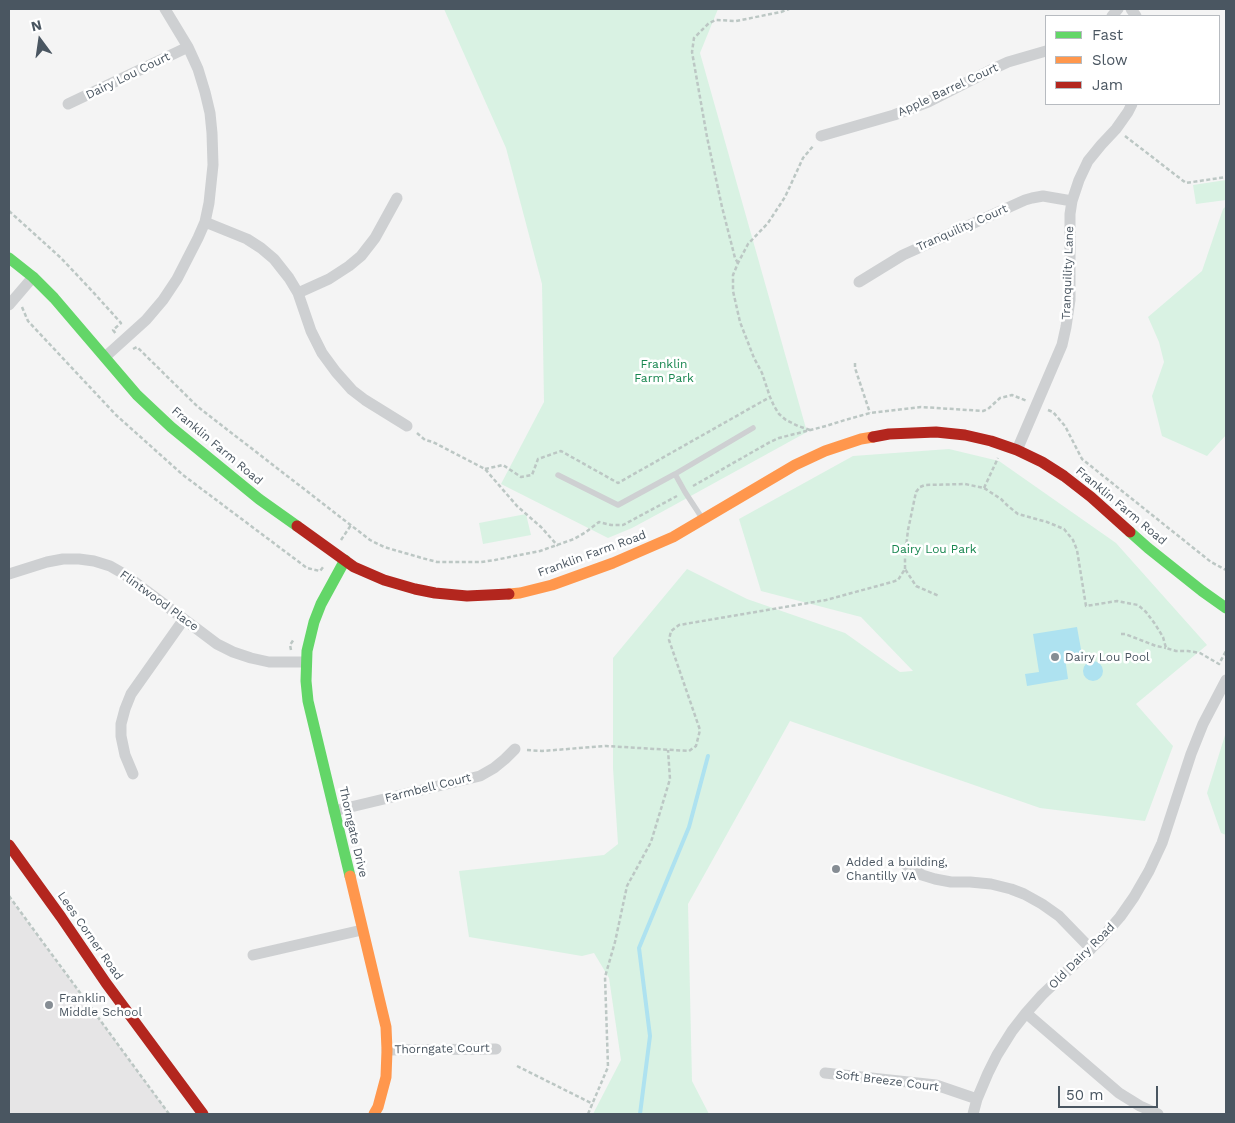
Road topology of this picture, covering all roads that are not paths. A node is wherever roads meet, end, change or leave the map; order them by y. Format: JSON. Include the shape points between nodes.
{"nodes":[{"id":1,"x":166,"y":9,"type":"edge"},
{"id":2,"x":188,"y":47,"type":"junction"},
{"id":3,"x":1045,"y":51,"type":"edge"},
{"id":4,"x":68,"y":104,"type":"dead end"},
{"id":5,"x":1132,"y":105,"type":"edge"},
{"id":6,"x":821,"y":136,"type":"road end"},
{"id":7,"x":397,"y":198,"type":"dead end"},
{"id":8,"x":1072,"y":201,"type":"junction"},
{"id":9,"x":205,"y":222,"type":"junction"},
{"id":10,"x":9,"y":258,"type":"edge"},
{"id":11,"x":33,"y":277,"type":"junction"},
{"id":12,"x":859,"y":282,"type":"dead end"},
{"id":13,"x":298,"y":293,"type":"junction"},
{"id":14,"x":11,"y":302,"type":"edge"},
{"id":15,"x":105,"y":357,"type":"junction"},
{"id":16,"x":407,"y":426,"type":"road end"},
{"id":17,"x":753,"y":428,"type":"dead end"},
{"id":18,"x":1017,"y":450,"type":"junction"},
{"id":19,"x":675,"y":474,"type":"junction"},
{"id":20,"x":558,"y":475,"type":"dead end"},
{"id":21,"x":703,"y":520,"type":"junction"},
{"id":22,"x":345,"y":560,"type":"junction"},
{"id":23,"x":9,"y":574,"type":"edge"},
{"id":24,"x":1226,"y":608,"type":"edge"},
{"id":25,"x":184,"y":619,"type":"junction"},
{"id":26,"x":306,"y":662,"type":"junction"},
{"id":27,"x":1226,"y":680,"type":"edge"},
{"id":28,"x":514,"y":749,"type":"road end"},
{"id":29,"x":133,"y":774,"type":"dead end"},
{"id":30,"x":334,"y":811,"type":"junction"},
{"id":31,"x":9,"y":845,"type":"edge"},
{"id":32,"x":906,"y":865,"type":"dead end"},
{"id":33,"x":362,"y":930,"type":"junction"},
{"id":34,"x":1091,"y":949,"type":"junction"},
{"id":35,"x":254,"y":955,"type":"dead end"},
{"id":36,"x":1026,"y":1013,"type":"junction"},
{"id":37,"x":496,"y":1048,"type":"dead end"},
{"id":38,"x":388,"y":1050,"type":"junction"},
{"id":39,"x":825,"y":1073,"type":"dead end"},
{"id":40,"x":978,"y":1099,"type":"junction"},
{"id":41,"x":200,"y":1113,"type":"edge"},
{"id":42,"x":374,"y":1114,"type":"edge"},
{"id":43,"x":973,"y":1114,"type":"edge"},
{"id":44,"x":1158,"y":1114,"type":"edge"}],
"edges":[{"from":1,"to":2,"type":"street"},
{"from":2,"to":4,"type":"street","name":"Dairy Lou Court"},
{"from":2,"to":9,"type":"street","via":[[205,92],[212,133],[213,165]]},
{"from":3,"to":6,"type":"street","name":"Apple Barrel Court","via":[[1008,62],[928,102],[894,115]]},
{"from":5,"to":8,"type":"street","name":"Tranquility Lane","via":[[1088,161]]},
{"from":7,"to":13,"type":"street","via":[[361,256],[329,279]]},
{"from":8,"to":12,"type":"street","name":"Tranquility Court","via":[[1043,196],[1025,200],[903,255]]},
{"from":8,"to":18,"type":"street","name":"Tranquility Lane","via":[[1070,300],[1066,327],[1062,345]]},
{"from":9,"to":13,"type":"street","via":[[261,248],[290,278]]},
{"from":9,"to":15,"type":"street","via":[[190,256],[163,300]]},
{"from":10,"to":11,"type":"main road","name":"Franklin Farm Road"},
{"from":11,"to":14,"type":"street"},
{"from":11,"to":15,"type":"main road","name":"Franklin Farm Road"},
{"from":13,"to":16,"type":"street","via":[[311,331],[336,372],[365,400]]},
{"from":15,"to":22,"type":"main road","name":"Franklin Farm Road","via":[[171,427],[260,499]]},
{"from":17,"to":19,"type":"lane"},
{"from":18,"to":21,"type":"main road","name":"Franklin Farm Road","via":[[965,435],[936,432],[861,439],[825,451],[795,466]]},
{"from":18,"to":24,"type":"main road","name":"Franklin Farm Road","via":[[1064,476],[1148,548]]},
{"from":19,"to":20,"type":"lane","via":[[618,505]]},
{"from":19,"to":21,"type":"lane"},
{"from":21,"to":22,"type":"main road","name":"Franklin Farm Road","via":[[613,563],[552,585],[499,596],[467,596],[415,589],[384,580]]},
{"from":22,"to":26,"type":"main road","name":"Thorngate Drive","via":[[314,622]]},
{"from":23,"to":25,"type":"street","name":"Flintwood Place","via":[[63,559],[94,561],[124,574]]},
{"from":25,"to":26,"type":"street","name":"Flintwood Place","via":[[233,652],[269,662]]},
{"from":25,"to":29,"type":"street","via":[[131,694],[125,709],[121,736]]},
{"from":26,"to":30,"type":"main road","name":"Thorngate Drive","via":[[308,701]]},
{"from":27,"to":34,"type":"street","name":"Old Dairy Road","via":[[1191,754],[1162,843],[1149,871],[1120,917]]},
{"from":28,"to":30,"type":"street","name":"Farmbell Court","via":[[480,776]]},
{"from":30,"to":33,"type":"main road","name":"Thorngate Drive"},
{"from":31,"to":41,"type":"main road","name":"Lees Corner Road"},
{"from":32,"to":34,"type":"street","via":[[935,880],[991,884],[1024,894],[1059,916]]},
{"from":33,"to":35,"type":"street"},
{"from":33,"to":38,"type":"main road","name":"Thorngate Drive","via":[[386,1027]]},
{"from":34,"to":36,"type":"street","name":"Old Dairy Road"},
{"from":36,"to":40,"type":"street","name":"Old Dairy Road","via":[[997,1055]]},
{"from":36,"to":44,"type":"street","via":[[1119,1094]]},
{"from":37,"to":38,"type":"street","name":"Thorngate Court"},
{"from":38,"to":42,"type":"main road","name":"Thorngate Drive","via":[[386,1077]]},
{"from":39,"to":40,"type":"street","name":"Soft Breeze Court","via":[[936,1085]]},
{"from":40,"to":43,"type":"street","name":"Old Dairy Road"}]}
